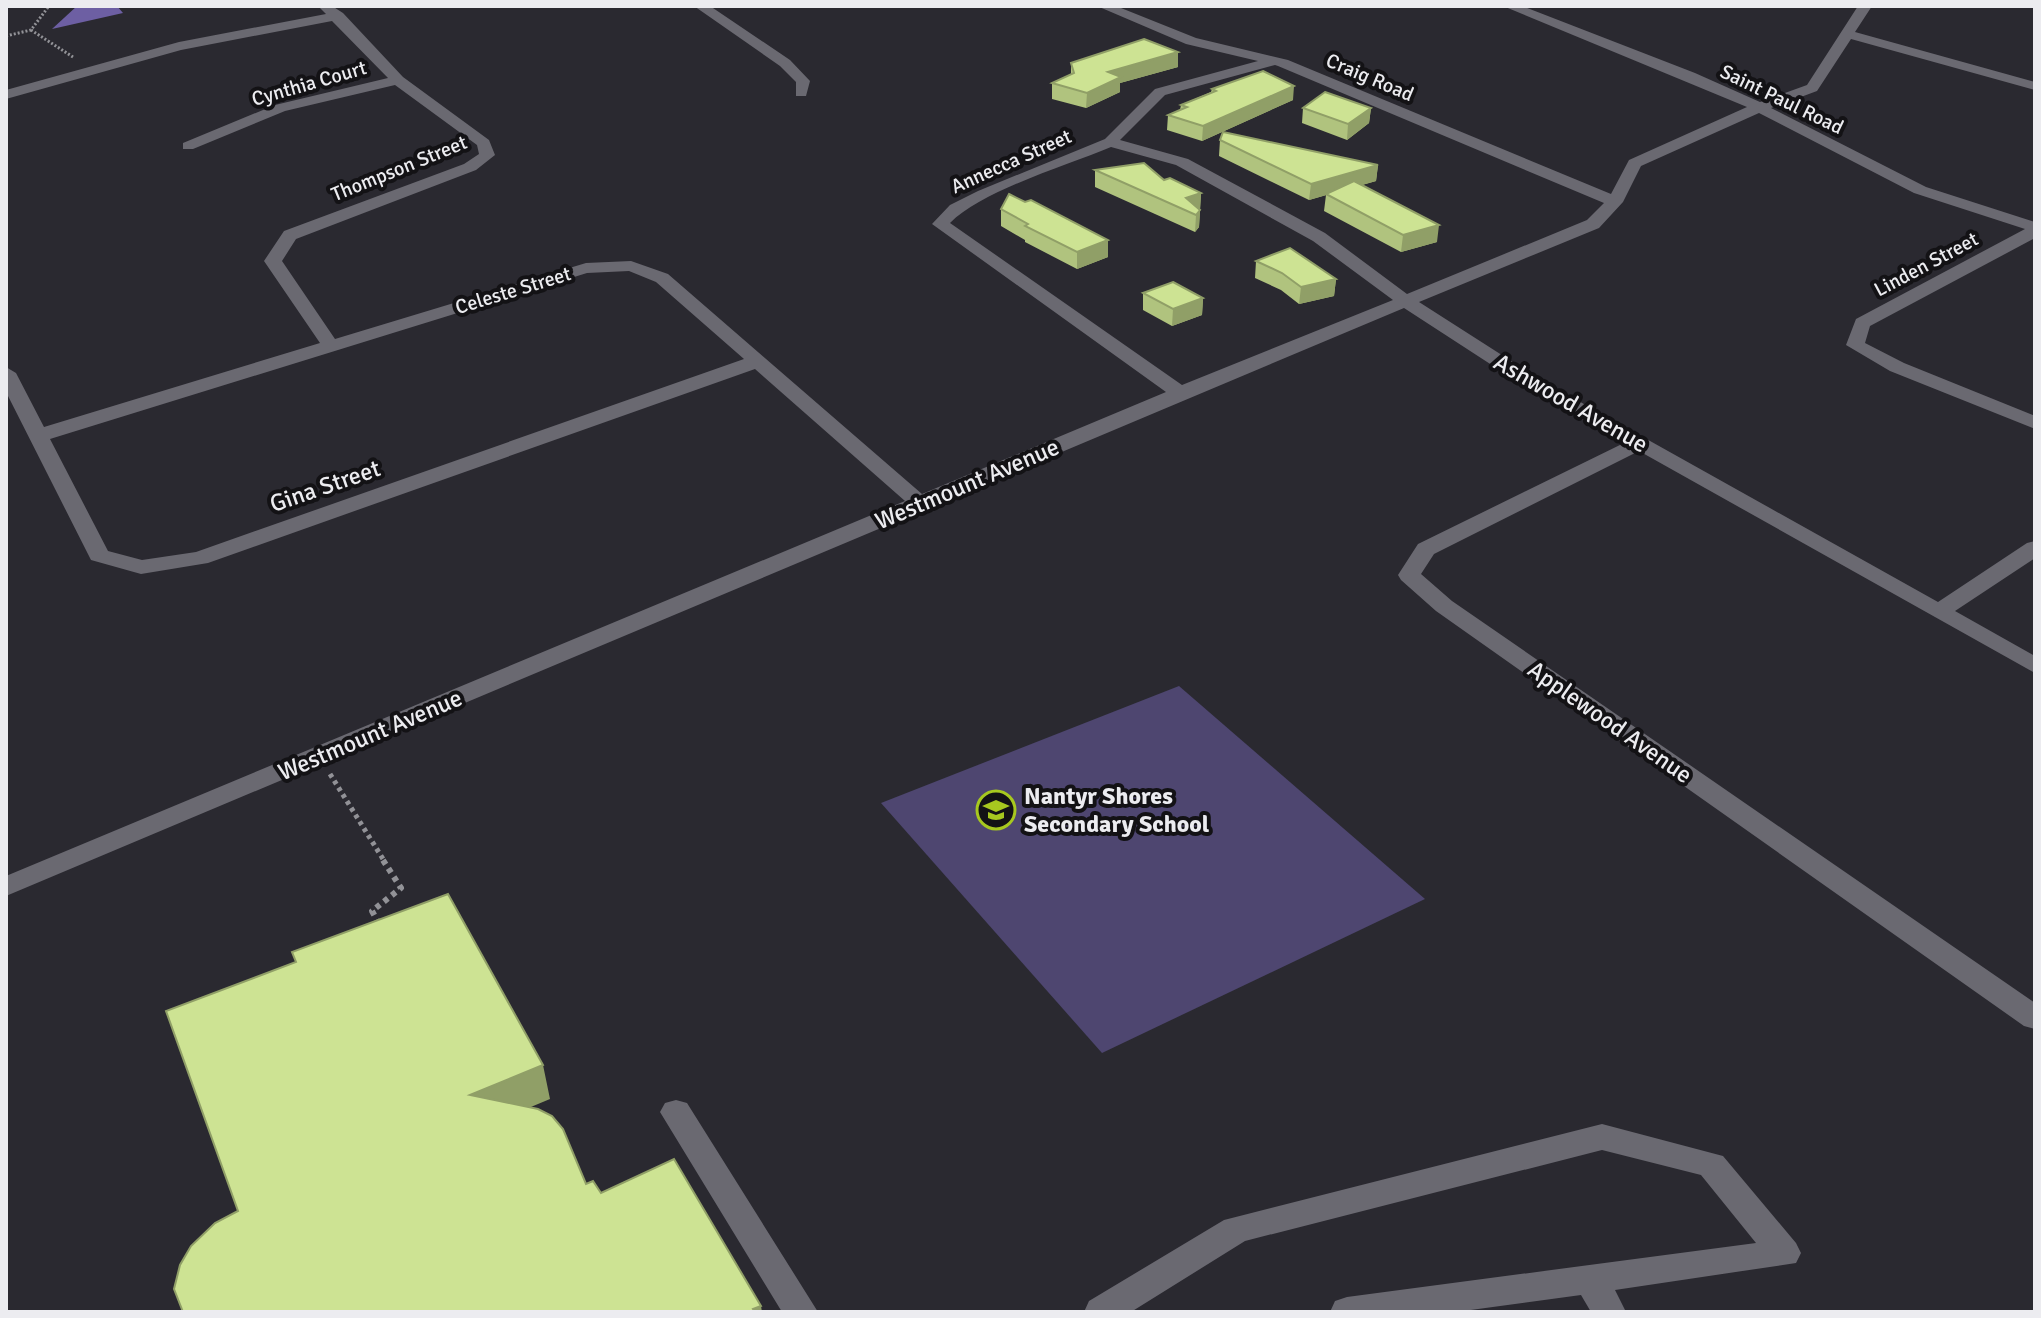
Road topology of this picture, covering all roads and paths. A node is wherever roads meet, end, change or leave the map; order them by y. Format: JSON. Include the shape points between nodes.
{"nodes":[{"id":1,"x":49,"y":6,"type":"edge"},
{"id":2,"x":325,"y":6,"type":"edge"},
{"id":3,"x":701,"y":6,"type":"edge"},
{"id":4,"x":1104,"y":6,"type":"edge"},
{"id":5,"x":1510,"y":6,"type":"edge"},
{"id":6,"x":1865,"y":6,"type":"edge"},
{"id":7,"x":338,"y":16,"type":"junction"},
{"id":8,"x":31,"y":30,"type":"junction"},
{"id":9,"x":1845,"y":33,"type":"junction"},
{"id":10,"x":6,"y":36,"type":"edge"},
{"id":11,"x":1275,"y":61,"type":"junction"},
{"id":12,"x":94,"y":69,"type":"junction"},
{"id":13,"x":398,"y":80,"type":"junction"},
{"id":14,"x":2035,"y":86,"type":"edge"},
{"id":15,"x":801,"y":93,"type":"dead end"},
{"id":16,"x":6,"y":95,"type":"edge"},
{"id":17,"x":1759,"y":107,"type":"junction"},
{"id":18,"x":1110,"y":142,"type":"junction"},
{"id":19,"x":188,"y":146,"type":"dead end"},
{"id":20,"x":1615,"y":202,"type":"junction"},
{"id":21,"x":2035,"y":229,"type":"edge"},
{"id":22,"x":1406,"y":301,"type":"junction"},
{"id":23,"x":331,"y":346,"type":"junction"},
{"id":24,"x":758,"y":361,"type":"junction"},
{"id":25,"x":6,"y":373,"type":"edge"},
{"id":26,"x":1180,"y":393,"type":"junction"},
{"id":27,"x":2035,"y":423,"type":"edge"},
{"id":28,"x":37,"y":436,"type":"junction"},
{"id":29,"x":1640,"y":443,"type":"junction"},
{"id":30,"x":921,"y":504,"type":"junction"},
{"id":31,"x":2035,"y":548,"type":"edge"},
{"id":32,"x":1938,"y":612,"type":"junction"},
{"id":33,"x":2035,"y":666,"type":"edge"},
{"id":34,"x":319,"y":756,"type":"junction"},
{"id":35,"x":6,"y":887,"type":"edge"},
{"id":36,"x":385,"y":935,"type":"edge"},
{"id":37,"x":2035,"y":1018,"type":"edge"},
{"id":38,"x":676,"y":1112,"type":"dead end"},
{"id":39,"x":1590,"y":1279,"type":"junction"},
{"id":40,"x":801,"y":1312,"type":"edge"},
{"id":41,"x":1101,"y":1312,"type":"edge"},
{"id":42,"x":1347,"y":1312,"type":"edge"},
{"id":43,"x":1609,"y":1312,"type":"edge"}],
"edges":[{"from":1,"to":8,"type":"path"},
{"from":2,"to":7,"type":"street","name":"Thompson Street"},
{"from":3,"to":15,"type":"street","via":[[785,63],[803,81]]},
{"from":4,"to":11,"type":"street","name":"Craig Road","via":[[1191,41]]},
{"from":5,"to":17,"type":"street","name":"Saint Paul Road"},
{"from":6,"to":9,"type":"street","name":"Westmount Avenue"},
{"from":7,"to":12,"type":"street","via":[[179,46]]},
{"from":7,"to":13,"type":"street","name":"Thompson Street"},
{"from":8,"to":10,"type":"path"},
{"from":8,"to":12,"type":"path"},
{"from":9,"to":14,"type":"street"},
{"from":9,"to":17,"type":"street","name":"Westmount Avenue","via":[[1812,88]]},
{"from":11,"to":18,"type":"street","name":"Annecca Street","via":[[1160,92]]},
{"from":11,"to":20,"type":"street","name":"Craig Road"},
{"from":12,"to":16,"type":"street"},
{"from":13,"to":19,"type":"street","name":"Cynthia Court","via":[[280,108]]},
{"from":13,"to":23,"type":"street","name":"Thompson Street","via":[[484,143],[487,155],[470,167],[290,235],[273,261]]},
{"from":17,"to":20,"type":"street","name":"Westmount Avenue","via":[[1635,163]]},
{"from":17,"to":21,"type":"street","name":"Saint Paul Road","via":[[1920,190]]},
{"from":18,"to":22,"type":"street","name":"Ashwood Avenue","via":[[1182,162],[1319,237]]},
{"from":18,"to":26,"type":"street","name":"Annecca Street","via":[[984,194],[956,208],[940,224]]},
{"from":20,"to":22,"type":"street","name":"Westmount Avenue","via":[[1593,224]]},
{"from":21,"to":27,"type":"street","name":"Linden Street","via":[[1862,323],[1855,345]]},
{"from":22,"to":26,"type":"street","name":"Westmount Avenue"},
{"from":22,"to":29,"type":"street","name":"Ashwood Avenue","via":[[1534,384]]},
{"from":23,"to":24,"type":"street","name":"Celeste Street","via":[[586,268],[631,266],[662,278]]},
{"from":23,"to":28,"type":"street","name":"Celeste Street"},
{"from":24,"to":28,"type":"street","name":"Gina Street","via":[[200,558],[141,567],[99,555]]},
{"from":24,"to":30,"type":"street","name":"Celeste Street"},
{"from":25,"to":28,"type":"street","name":"Gina Street"},
{"from":26,"to":30,"type":"street","name":"Westmount Avenue"},
{"from":29,"to":32,"type":"street","name":"Ashwood Avenue"},
{"from":29,"to":37,"type":"street","name":"Applewood Avenue","via":[[1426,549],[1409,575],[1444,606]]},
{"from":30,"to":34,"type":"street","name":"Westmount Avenue"},
{"from":31,"to":32,"type":"street"},
{"from":32,"to":33,"type":"street","name":"Ashwood Avenue"},
{"from":34,"to":35,"type":"street","name":"Westmount Avenue"},
{"from":34,"to":36,"type":"path","via":[[401,888],[372,911]]},
{"from":38,"to":40,"type":"street"},
{"from":39,"to":41,"type":"street","via":[[1784,1253],[1712,1165],[1602,1137],[1236,1230]]},
{"from":39,"to":42,"type":"street"},
{"from":39,"to":43,"type":"street"}]}
